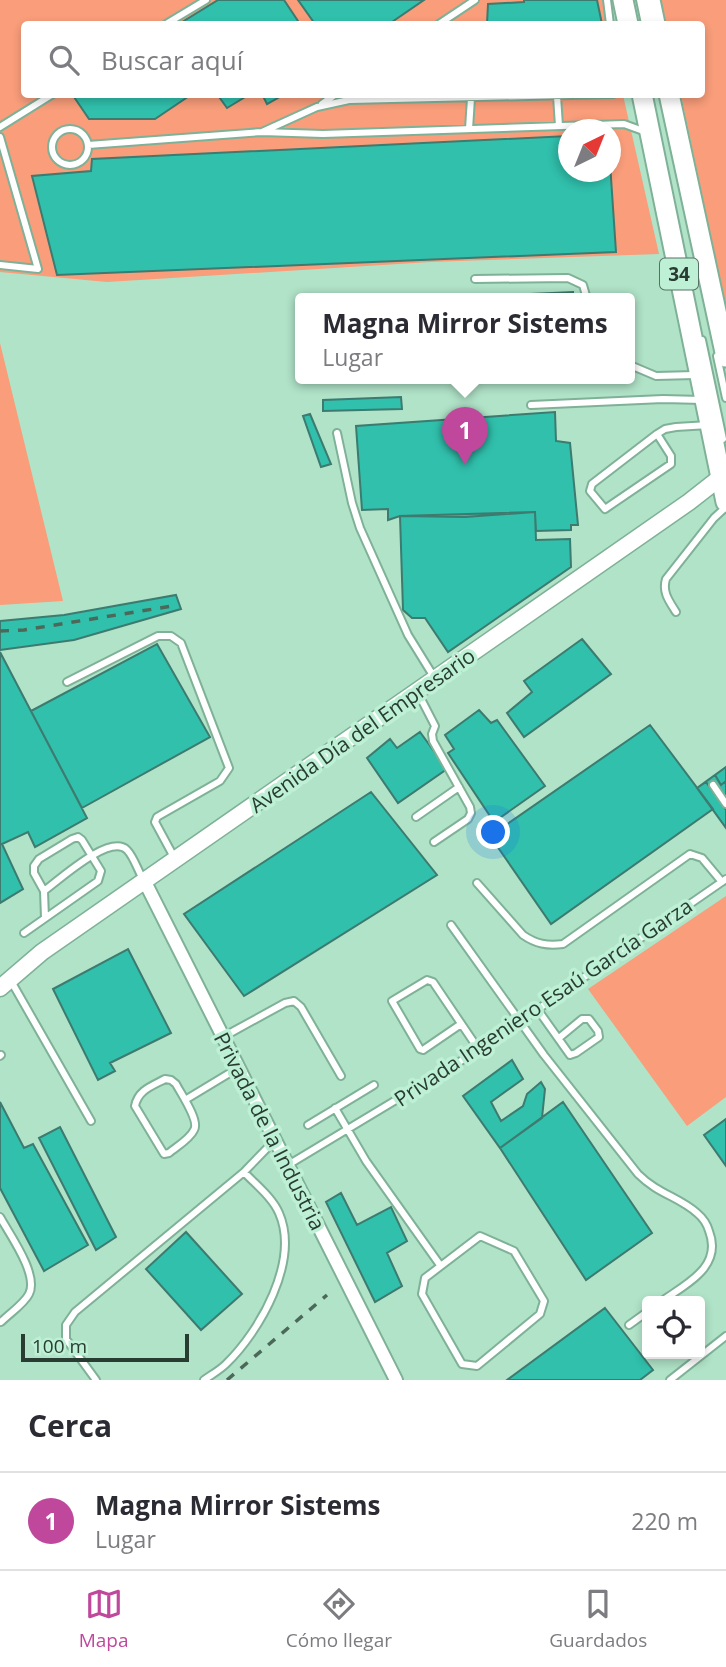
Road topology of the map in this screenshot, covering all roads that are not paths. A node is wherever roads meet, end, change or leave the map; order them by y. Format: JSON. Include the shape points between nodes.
{"nodes":[{"id":1,"x":206,"y":0,"type":"edge"},
{"id":2,"x":475,"y":0,"type":"edge"},
{"id":3,"x":607,"y":0,"type":"edge"},
{"id":4,"x":623,"y":0,"type":"edge"},
{"id":5,"x":631,"y":0,"type":"edge"},
{"id":6,"x":640,"y":0,"type":"edge"},
{"id":7,"x":650,"y":0,"type":"edge"},
{"id":8,"x":171,"y":21,"type":"edge"},
{"id":9,"x":444,"y":21,"type":"edge"},
{"id":10,"x":610,"y":21,"type":"edge"},
{"id":11,"x":627,"y":21,"type":"edge"},
{"id":12,"x":636,"y":21,"type":"edge"},
{"id":13,"x":644,"y":21,"type":"edge"},
{"id":14,"x":654,"y":21,"type":"edge"},
{"id":15,"x":47,"y":98,"type":"edge"},
{"id":16,"x":330,"y":98,"type":"edge"},
{"id":17,"x":471,"y":98,"type":"joint"},
{"id":18,"x":557,"y":98,"type":"edge"},
{"id":19,"x":643,"y":98,"type":"edge"},
{"id":20,"x":670,"y":98,"type":"edge"},
{"id":21,"x":317,"y":107,"type":"junction"},
{"id":22,"x":559,"y":119,"type":"edge"},
{"id":23,"x":621,"y":124,"type":"edge"},
{"id":24,"x":558,"y":126,"type":"edge"},
{"id":25,"x":0,"y":127,"type":"edge"},
{"id":26,"x":469,"y":129,"type":"junction"},
{"id":27,"x":262,"y":132,"type":"junction"},
{"id":28,"x":651,"y":135,"type":"junction"},
{"id":29,"x":0,"y":136,"type":"edge"},
{"id":30,"x":88,"y":145,"type":"junction"},
{"id":31,"x":692,"y":240,"type":"dead end"},
{"id":32,"x":0,"y":265,"type":"edge"},
{"id":33,"x":475,"y":279,"type":"dead end"},
{"id":34,"x":585,"y":293,"type":"edge"},
{"id":35,"x":722,"y":322,"type":"edge"},
{"id":36,"x":701,"y":335,"type":"dead end"},
{"id":37,"x":726,"y":357,"type":"edge"},
{"id":38,"x":635,"y":367,"type":"edge"},
{"id":39,"x":700,"y":374,"type":"junction"},
{"id":40,"x":726,"y":398,"type":"edge"},
{"id":41,"x":704,"y":400,"type":"junction"},
{"id":42,"x":531,"y":405,"type":"dead end"},
{"id":43,"x":711,"y":425,"type":"junction"},
{"id":44,"x":337,"y":433,"type":"dead end"},
{"id":45,"x":657,"y":434,"type":"junction"},
{"id":46,"x":724,"y":446,"type":"dead end"},
{"id":47,"x":724,"y":475,"type":"edge"},
{"id":48,"x":726,"y":505,"type":"edge"},
{"id":49,"x":676,"y":612,"type":"dead end"},
{"id":50,"x":435,"y":678,"type":"junction"},
{"id":51,"x":67,"y":682,"type":"dead end"},
{"id":52,"x":417,"y":691,"type":"junction"},
{"id":53,"x":713,"y":785,"type":"dead end"},
{"id":54,"x":459,"y":787,"type":"junction"},
{"id":55,"x":724,"y":795,"type":"edge"},
{"id":56,"x":726,"y":804,"type":"edge"},
{"id":57,"x":416,"y":817,"type":"dead end"},
{"id":58,"x":434,"y":842,"type":"dead end"},
{"id":59,"x":93,"y":855,"type":"junction"},
{"id":60,"x":176,"y":860,"type":"junction"},
{"id":61,"x":724,"y":881,"type":"edge"},
{"id":62,"x":145,"y":882,"type":"junction"},
{"id":63,"x":477,"y":883,"type":"dead end"},
{"id":64,"x":44,"y":891,"type":"junction"},
{"id":65,"x":45,"y":918,"type":"junction"},
{"id":66,"x":452,"y":925,"type":"dead end"},
{"id":67,"x":24,"y":933,"type":"dead end"},
{"id":68,"x":5,"y":983,"type":"edge"},
{"id":69,"x":538,"y":1010,"type":"junction"},
{"id":70,"x":522,"y":1021,"type":"junction"},
{"id":71,"x":461,"y":1024,"type":"junction"},
{"id":72,"x":223,"y":1037,"type":"junction"},
{"id":73,"x":559,"y":1038,"type":"junction"},
{"id":74,"x":479,"y":1050,"type":"junction"},
{"id":75,"x":238,"y":1068,"type":"junction"},
{"id":76,"x":341,"y":1076,"type":"dead end"},
{"id":77,"x":374,"y":1085,"type":"dead end"},
{"id":78,"x":185,"y":1100,"type":"junction"},
{"id":79,"x":335,"y":1108,"type":"junction"},
{"id":80,"x":91,"y":1121,"type":"dead end"},
{"id":81,"x":308,"y":1125,"type":"dead end"},
{"id":82,"x":349,"y":1129,"type":"junction"},
{"id":83,"x":275,"y":1140,"type":"junction"},
{"id":84,"x":286,"y":1166,"type":"junction"},
{"id":85,"x":244,"y":1172,"type":"junction"},
{"id":86,"x":0,"y":1217,"type":"edge"},
{"id":87,"x":440,"y":1265,"type":"junction"},
{"id":88,"x":669,"y":1296,"type":"edge"},
{"id":89,"x":642,"y":1316,"type":"edge"},
{"id":90,"x":1,"y":1322,"type":"edge"},
{"id":91,"x":629,"y":1325,"type":"dead end"},
{"id":92,"x":726,"y":1336,"type":"edge"},
{"id":93,"x":96,"y":1380,"type":"edge"},
{"id":94,"x":204,"y":1380,"type":"edge"},
{"id":95,"x":396,"y":1380,"type":"edge"},
{"id":96,"x":670,"y":1380,"type":"edge"}],
"edges":[{"from":1,"to":8,"type":"lane"},
{"from":2,"to":9,"type":"lane"},
{"from":3,"to":10,"type":"lane"},
{"from":4,"to":11,"type":"main road"},
{"from":5,"to":12,"type":"lane"},
{"from":6,"to":13,"type":"lane"},
{"from":7,"to":14,"type":"main road"},
{"from":15,"to":25,"type":"lane"},
{"from":16,"to":21,"type":"lane"},
{"from":17,"to":21,"type":"lane","via":[[349,100]]},
{"from":17,"to":26,"type":"lane"},
{"from":18,"to":22,"type":"lane"},
{"from":19,"to":28,"type":"main road","number":"34"},
{"from":20,"to":35,"type":"main road","number":"34"},
{"from":21,"to":27,"type":"lane"},
{"from":23,"to":28,"type":"lane"},
{"from":24,"to":26,"type":"lane"},
{"from":26,"to":27,"type":"lane"},
{"from":27,"to":30,"type":"lane"},
{"from":28,"to":39,"type":"main road","number":"34"},
{"from":29,"to":32,"type":"lane","via":[[38,269]]},
{"from":30,"to":30,"type":"lane","via":[[78,131],[66,129],[53,139],[52,152],[59,162],[70,165],[81,161]]},
{"from":31,"to":40,"type":"lane"},
{"from":33,"to":34,"type":"lane","via":[[568,278],[583,285]]},
{"from":35,"to":37,"type":"main road","number":"34"},
{"from":36,"to":46,"type":"lane"},
{"from":38,"to":39,"type":"lane","via":[[656,376]]},
{"from":39,"to":41,"type":"main road","number":"34"},
{"from":41,"to":42,"type":"lane"},
{"from":41,"to":43,"type":"main road","number":"34"},
{"from":43,"to":45,"type":"lane","via":[[676,426]]},
{"from":43,"to":47,"type":"main road","number":"34"},
{"from":44,"to":50,"type":"lane","via":[[360,528],[408,635]]},
{"from":45,"to":45,"type":"lane","via":[[590,486],[605,509],[671,464]]},
{"from":47,"to":48,"type":"main road"},
{"from":47,"to":50,"type":"street","name":"Avenida Día del Empresario"},
{"from":48,"to":49,"type":"lane","via":[[666,579],[666,595]]},
{"from":50,"to":52,"type":"street","name":"Avenida Día del Empresario"},
{"from":51,"to":60,"type":"lane","via":[[158,636],[171,636],[181,643],[229,768],[220,781],[157,817],[157,828]]},
{"from":52,"to":54,"type":"lane","via":[[435,726],[433,741]]},
{"from":52,"to":60,"type":"street","name":"Avenida Día del Empresario"},
{"from":53,"to":55,"type":"lane"},
{"from":54,"to":57,"type":"lane"},
{"from":54,"to":58,"type":"lane","via":[[471,813]]},
{"from":55,"to":56,"type":"lane"},
{"from":59,"to":62,"type":"lane","via":[[116,845],[127,849]]},
{"from":59,"to":64,"type":"lane"},
{"from":59,"to":64,"type":"lane","via":[[78,837],[39,859],[34,873]]},
{"from":59,"to":65,"type":"lane","via":[[101,871],[98,881]]},
{"from":60,"to":62,"type":"street","name":"Avenida Día del Empresario"},
{"from":61,"to":63,"type":"lane","via":[[702,858],[690,854],[563,944],[550,946],[523,935]]},
{"from":61,"to":69,"type":"lane","name":"Privada Ingeniero Esaú García Garza"},
{"from":62,"to":68,"type":"street","name":"Avenida Día del Empresario"},
{"from":62,"to":72,"type":"street","name":"Privada de la Industria"},
{"from":64,"to":65,"type":"lane"},
{"from":65,"to":67,"type":"lane"},
{"from":66,"to":70,"type":"lane"},
{"from":68,"to":80,"type":"lane"},
{"from":69,"to":70,"type":"lane","name":"Privada Ingeniero Esaú García Garza"},
{"from":69,"to":73,"type":"lane"},
{"from":70,"to":74,"type":"lane","name":"Privada Ingeniero Esaú García Garza"},
{"from":70,"to":88,"type":"lane","via":[[638,1174],[697,1213],[707,1226],[713,1240],[708,1263],[700,1275]]},
{"from":71,"to":71,"type":"lane","via":[[433,982],[427,980],[392,1002],[420,1049]]},
{"from":71,"to":74,"type":"lane"},
{"from":72,"to":75,"type":"street","name":"Privada de la Industria"},
{"from":72,"to":76,"type":"lane","via":[[294,1001]]},
{"from":73,"to":73,"type":"lane","via":[[570,1055],[599,1037],[589,1019],[582,1019]]},
{"from":74,"to":82,"type":"lane","name":"Privada Ingeniero Esaú García Garza"},
{"from":75,"to":78,"type":"lane"},
{"from":75,"to":83,"type":"street","name":"Privada de la Industria"},
{"from":77,"to":79,"type":"lane"},
{"from":78,"to":78,"type":"lane","via":[[196,1127],[164,1154],[135,1106],[137,1097],[165,1079],[176,1084]]},
{"from":79,"to":81,"type":"lane"},
{"from":79,"to":82,"type":"lane"},
{"from":82,"to":84,"type":"lane","name":"Privada Ingeniero Esaú García Garza"},
{"from":82,"to":87,"type":"lane","via":[[366,1161]]},
{"from":83,"to":84,"type":"street","name":"Privada de la Industria"},
{"from":83,"to":85,"type":"lane"},
{"from":84,"to":95,"type":"street","name":"Privada de la Industria"},
{"from":85,"to":93,"type":"lane","via":[[75,1312],[66,1325],[66,1339]]},
{"from":85,"to":94,"type":"lane","via":[[279,1213],[284,1255],[258,1324],[225,1365]]},
{"from":86,"to":90,"type":"lane","via":[[30,1273],[32,1286]]},
{"from":87,"to":87,"type":"lane","via":[[425,1279],[422,1294],[462,1364],[477,1366],[540,1314],[544,1301],[514,1251],[480,1236]]},
{"from":89,"to":91,"type":"lane"},
{"from":92,"to":96,"type":"lane"}]}
